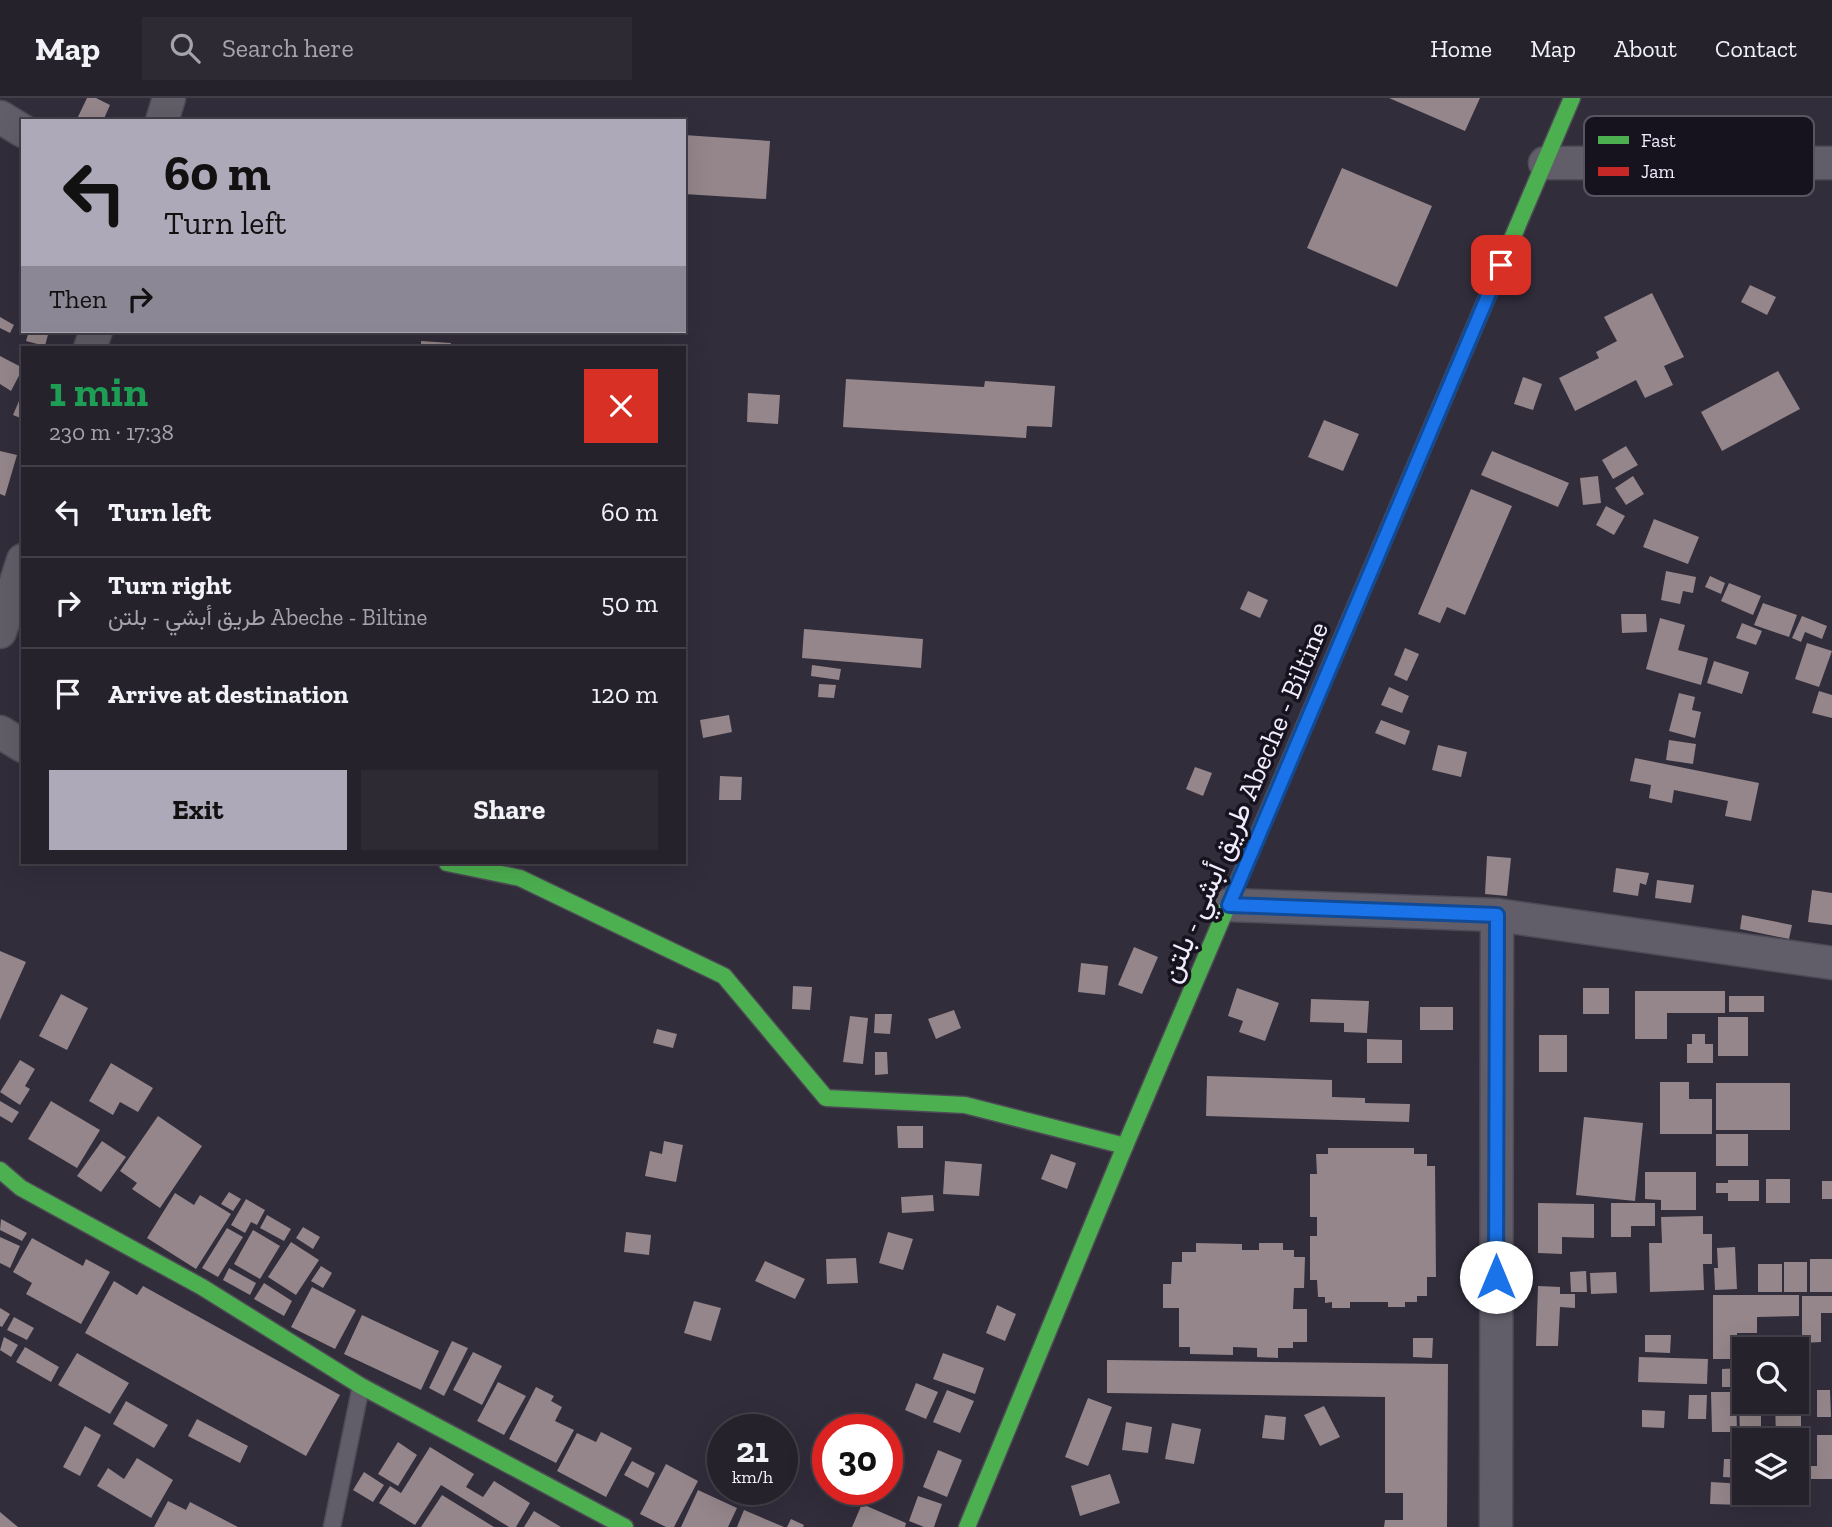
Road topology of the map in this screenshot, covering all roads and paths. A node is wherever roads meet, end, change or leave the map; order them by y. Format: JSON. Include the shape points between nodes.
{"nodes":[{"id":1,"x":169,"y":98,"type":"edge"},
{"id":2,"x":1572,"y":98,"type":"edge"},
{"id":3,"x":0,"y":117,"type":"edge"},
{"id":4,"x":163,"y":119,"type":"edge"},
{"id":5,"x":21,"y":130,"type":"edge"},
{"id":6,"x":1545,"y":163,"type":"junction"},
{"id":7,"x":1584,"y":163,"type":"edge"},
{"id":8,"x":1814,"y":163,"type":"edge"},
{"id":9,"x":1832,"y":163,"type":"edge"},
{"id":10,"x":21,"y":567,"type":"edge"},
{"id":11,"x":0,"y":632,"type":"edge"},
{"id":12,"x":0,"y":732,"type":"edge"},
{"id":13,"x":21,"y":745,"type":"edge"},
{"id":14,"x":452,"y":864,"type":"edge"},
{"id":15,"x":1229,"y":905,"type":"junction"},
{"id":16,"x":1497,"y":915,"type":"junction"},
{"id":17,"x":1832,"y":963,"type":"edge"},
{"id":18,"x":1125,"y":1146,"type":"junction"},
{"id":19,"x":0,"y":1170,"type":"edge"},
{"id":20,"x":360,"y":1386,"type":"junction"},
{"id":21,"x":332,"y":1527,"type":"edge"},
{"id":22,"x":625,"y":1527,"type":"edge"},
{"id":23,"x":967,"y":1527,"type":"edge"},
{"id":24,"x":1496,"y":1527,"type":"edge"}],
"edges":[{"from":1,"to":4,"type":"street"},
{"from":2,"to":6,"type":"main road","name":"طريق أبشي - بلتن Abeche - Biltine"},
{"from":3,"to":5,"type":"street"},
{"from":6,"to":7,"type":"street"},
{"from":6,"to":15,"type":"main road","name":"طريق أبشي - بلتن Abeche - Biltine"},
{"from":8,"to":9,"type":"street"},
{"from":10,"to":11,"type":"street"},
{"from":12,"to":13,"type":"street"},
{"from":14,"to":18,"type":"main road","via":[[520,878],[724,976],[826,1098],[965,1105]]},
{"from":15,"to":16,"type":"street"},
{"from":15,"to":18,"type":"main road","name":"طريق أبشي - بلتن Abeche - Biltine"},
{"from":16,"to":17,"type":"street"},
{"from":16,"to":24,"type":"street"},
{"from":18,"to":23,"type":"main road","name":"طريق أبشي - بلتن Abeche - Biltine"},
{"from":19,"to":20,"type":"main road","via":[[21,1188],[202,1287]]},
{"from":20,"to":21,"type":"lane"},
{"from":20,"to":22,"type":"main road"}]}
